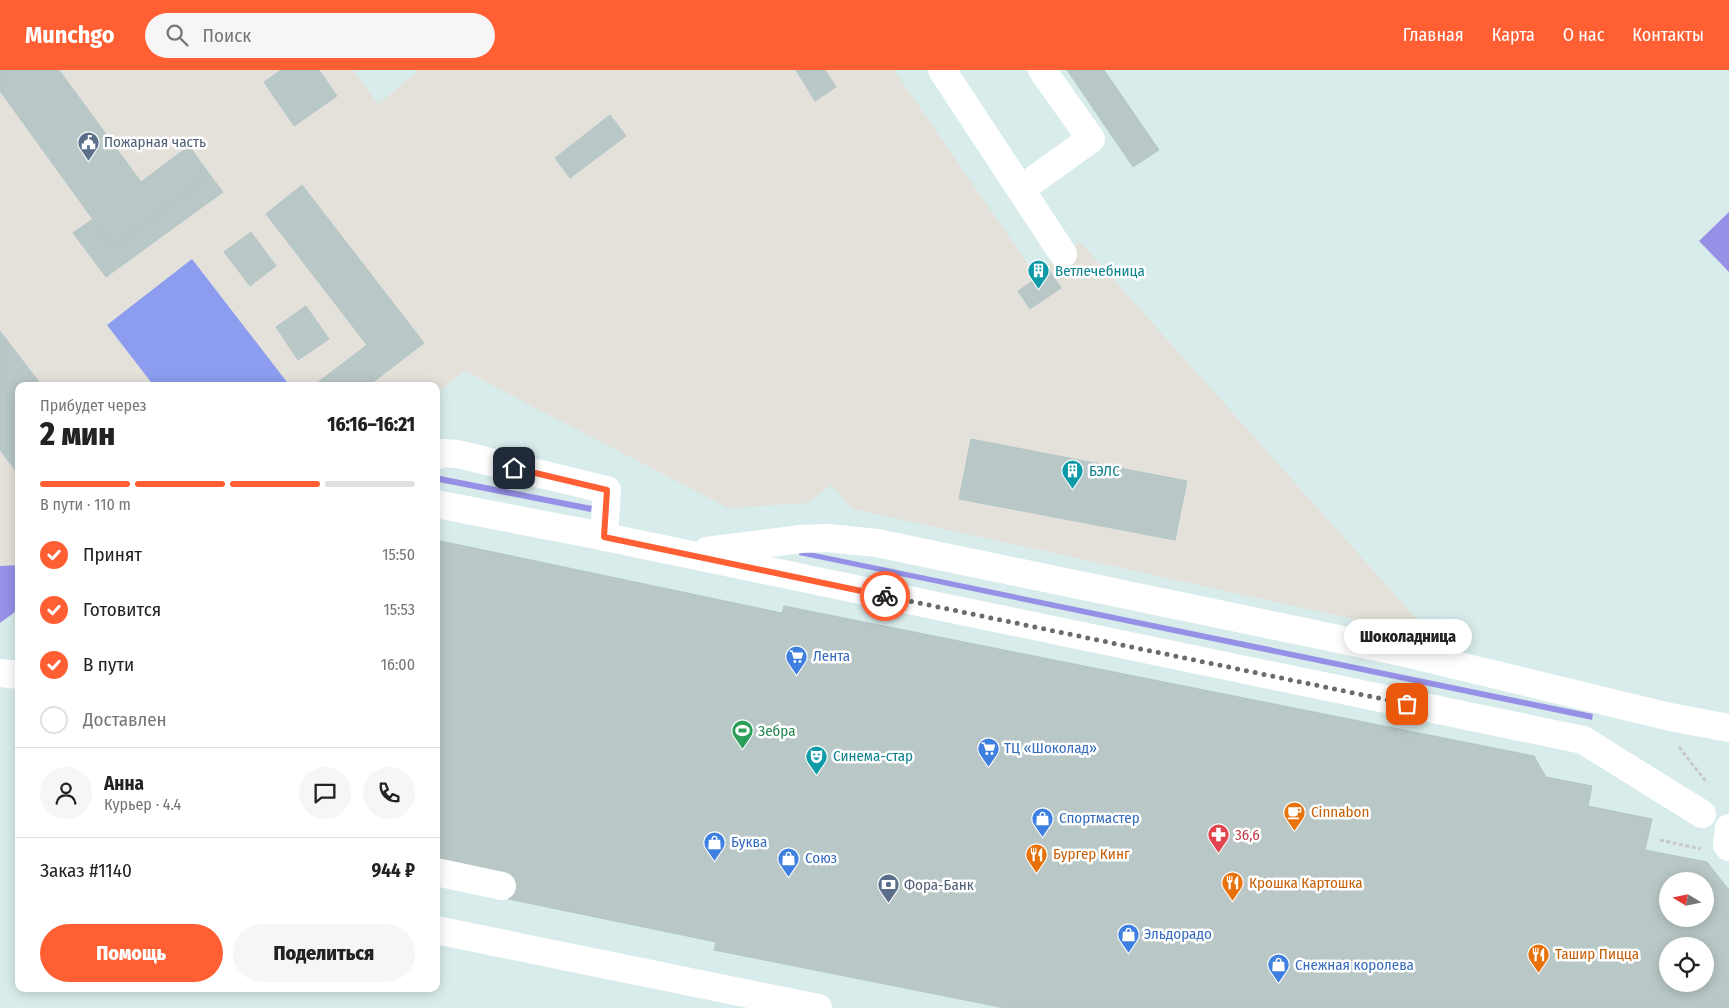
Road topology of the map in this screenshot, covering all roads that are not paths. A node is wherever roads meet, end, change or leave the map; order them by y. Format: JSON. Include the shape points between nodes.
{"nodes":[{"id":1,"x":942,"y":70,"type":"edge"},
{"id":2,"x":1042,"y":70,"type":"edge"},
{"id":3,"x":1021,"y":189,"type":"junction"},
{"id":4,"x":1063,"y":254,"type":"dead end"},
{"id":5,"x":440,"y":455,"type":"edge"},
{"id":6,"x":440,"y":505,"type":"edge"},
{"id":7,"x":604,"y":537,"type":"junction"},
{"id":8,"x":686,"y":554,"type":"junction"},
{"id":9,"x":0,"y":672,"type":"edge"},
{"id":10,"x":15,"y":674,"type":"edge"},
{"id":11,"x":1729,"y":728,"type":"edge"},
{"id":12,"x":1707,"y":802,"type":"road end"},
{"id":13,"x":1729,"y":828,"type":"edge"},
{"id":14,"x":1717,"y":848,"type":"edge"},
{"id":15,"x":440,"y":873,"type":"edge"},
{"id":16,"x":502,"y":886,"type":"dead end"},
{"id":17,"x":440,"y":931,"type":"edge"},
{"id":18,"x":818,"y":1008,"type":"edge"}],
"edges":[{"from":1,"to":3,"type":"street"},
{"from":2,"to":3,"type":"street","via":[[1091,139]]},
{"from":3,"to":4,"type":"street"},
{"from":5,"to":7,"type":"street","via":[[457,454],[607,490]]},
{"from":6,"to":7,"type":"street"},
{"from":7,"to":8,"type":"street"},
{"from":8,"to":11,"type":"street","via":[[801,539],[877,543],[1401,652],[1670,717]]},
{"from":8,"to":12,"type":"street","via":[[1583,740]]},
{"from":9,"to":10,"type":"street"},
{"from":13,"to":14,"type":"street","via":[[1727,845]]},
{"from":15,"to":16,"type":"street"},
{"from":17,"to":18,"type":"street"}]}
